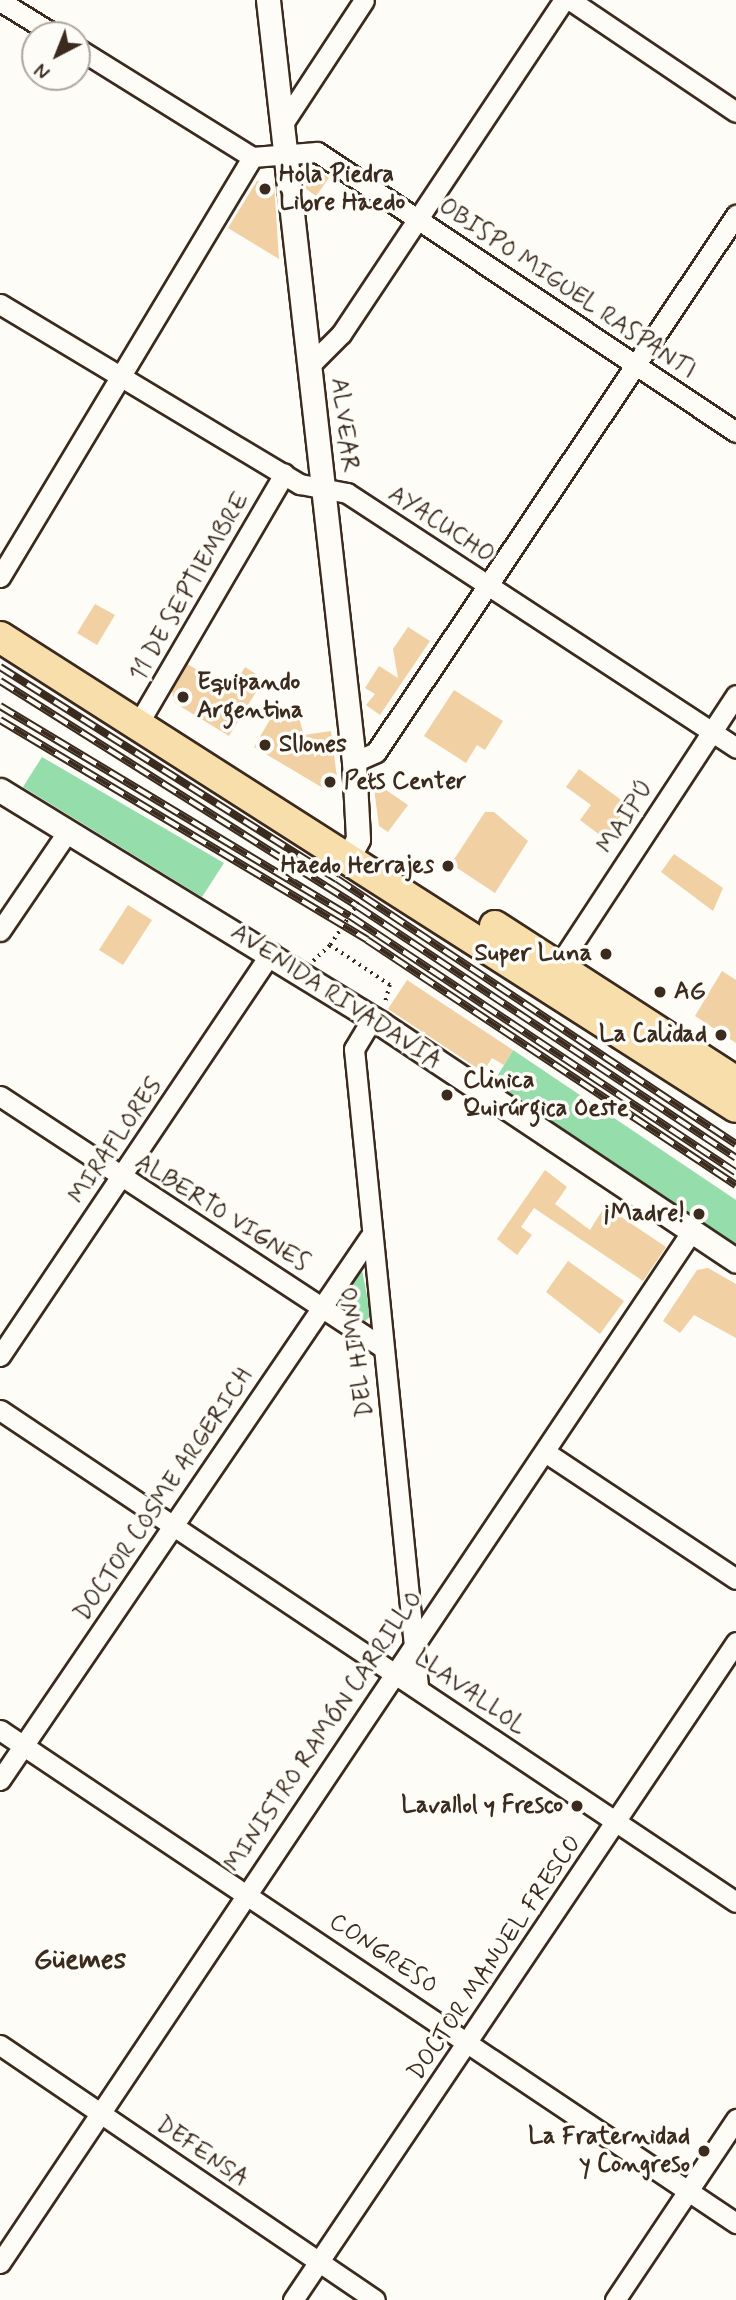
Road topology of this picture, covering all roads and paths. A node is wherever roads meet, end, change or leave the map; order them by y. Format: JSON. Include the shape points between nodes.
{"nodes":[{"id":1,"x":268,"y":0,"type":"edge"},
{"id":2,"x":364,"y":0,"type":"edge"},
{"id":3,"x":564,"y":0,"type":"edge"},
{"id":4,"x":570,"y":0,"type":"edge"},
{"id":5,"x":0,"y":1,"type":"edge"},
{"id":6,"x":32,"y":21,"type":"edge"},
{"id":7,"x":91,"y":57,"type":"edge"},
{"id":8,"x":736,"y":113,"type":"edge"},
{"id":9,"x":282,"y":125,"type":"junction"},
{"id":10,"x":286,"y":155,"type":"junction"},
{"id":11,"x":252,"y":157,"type":"junction"},
{"id":12,"x":736,"y":215,"type":"edge"},
{"id":13,"x":418,"y":218,"type":"junction"},
{"id":14,"x":0,"y":304,"type":"edge"},
{"id":15,"x":310,"y":365,"type":"junction"},
{"id":16,"x":635,"y":365,"type":"junction"},
{"id":17,"x":119,"y":375,"type":"junction"},
{"id":18,"x":736,"y":432,"type":"edge"},
{"id":19,"x":284,"y":474,"type":"junction"},
{"id":20,"x":325,"y":486,"type":"junction"},
{"id":21,"x":0,"y":578,"type":"edge"},
{"id":22,"x":487,"y":585,"type":"junction"},
{"id":23,"x":0,"y":615,"type":"edge"},
{"id":24,"x":0,"y":637,"type":"edge"},
{"id":25,"x":736,"y":695,"type":"edge"},
{"id":26,"x":143,"y":715,"type":"junction"},
{"id":27,"x":711,"y":732,"type":"junction"},
{"id":28,"x":736,"y":748,"type":"edge"},
{"id":29,"x":354,"y":762,"type":"junction"},
{"id":30,"x":0,"y":790,"type":"edge"},
{"id":31,"x":68,"y":831,"type":"junction"},
{"id":32,"x":354,"y":848,"type":"junction"},
{"id":33,"x":369,"y":886,"type":"dead end"},
{"id":34,"x":0,"y":931,"type":"edge"},
{"id":35,"x":330,"y":945,"type":"junction"},
{"id":36,"x":271,"y":953,"type":"junction"},
{"id":37,"x":558,"y":966,"type":"junction"},
{"id":38,"x":305,"y":967,"type":"dead end"},
{"id":39,"x":376,"y":1021,"type":"junction"},
{"id":40,"x":736,"y":1082,"type":"edge"},
{"id":41,"x":0,"y":1096,"type":"edge"},
{"id":42,"x":736,"y":1108,"type":"edge"},
{"id":43,"x":121,"y":1178,"type":"junction"},
{"id":44,"x":692,"y":1231,"type":"junction"},
{"id":45,"x":369,"y":1238,"type":"junction"},
{"id":46,"x":736,"y":1261,"type":"edge"},
{"id":47,"x":323,"y":1306,"type":"junction"},
{"id":48,"x":383,"y":1348,"type":"junction"},
{"id":49,"x":0,"y":1356,"type":"edge"},
{"id":50,"x":0,"y":1410,"type":"edge"},
{"id":51,"x":545,"y":1452,"type":"junction"},
{"id":52,"x":173,"y":1523,"type":"junction"},
{"id":53,"x":736,"y":1579,"type":"edge"},
{"id":54,"x":736,"y":1642,"type":"edge"},
{"id":55,"x":414,"y":1645,"type":"junction"},
{"id":56,"x":396,"y":1671,"type":"junction"},
{"id":57,"x":418,"y":1686,"type":"junction"},
{"id":58,"x":0,"y":1730,"type":"edge"},
{"id":59,"x":23,"y":1746,"type":"junction"},
{"id":60,"x":0,"y":1780,"type":"edge"},
{"id":61,"x":617,"y":1821,"type":"junction"},
{"id":62,"x":246,"y":1891,"type":"junction"},
{"id":63,"x":736,"y":1902,"type":"edge"},
{"id":64,"x":468,"y":2041,"type":"junction"},
{"id":65,"x":0,"y":2045,"type":"edge"},
{"id":66,"x":100,"y":2111,"type":"junction"},
{"id":67,"x":736,"y":2119,"type":"edge"},
{"id":68,"x":688,"y":2190,"type":"junction"},
{"id":69,"x":736,"y":2223,"type":"edge"},
{"id":70,"x":319,"y":2262,"type":"junction"},
{"id":71,"x":0,"y":2263,"type":"edge"},
{"id":72,"x":293,"y":2300,"type":"edge"},
{"id":73,"x":374,"y":2300,"type":"edge"},
{"id":74,"x":615,"y":2300,"type":"edge"}],
"edges":[{"from":1,"to":9,"type":"street","name":"ALVEAR"},
{"from":2,"to":9,"type":"street"},
{"from":3,"to":13,"type":"street"},
{"from":4,"to":8,"type":"street"},
{"from":5,"to":6,"type":"street"},
{"from":7,"to":11,"type":"street"},
{"from":9,"to":10,"type":"street","name":"ALVEAR"},
{"from":10,"to":11,"type":"street","name":"OBISPO MIGUEL RASPANTI"},
{"from":10,"to":13,"type":"street","name":"OBISPO MIGUEL RASPANTI","via":[[317,152]]},
{"from":10,"to":15,"type":"street","name":"ALVEAR"},
{"from":11,"to":17,"type":"street"},
{"from":12,"to":16,"type":"street"},
{"from":13,"to":15,"type":"street","via":[[341,334]]},
{"from":13,"to":16,"type":"street","name":"OBISPO MIGUEL RASPANTI"},
{"from":14,"to":17,"type":"street","name":"AYACUCHO"},
{"from":15,"to":20,"type":"street","name":"ALVEAR"},
{"from":16,"to":18,"type":"street","name":"OBISPO MIGUEL RASPANTI"},
{"from":16,"to":22,"type":"street"},
{"from":17,"to":19,"type":"street","name":"AYACUCHO"},
{"from":17,"to":21,"type":"street"},
{"from":19,"to":20,"type":"street","name":"AYACUCHO"},
{"from":19,"to":26,"type":"street","name":"11 DE SEPTIEMBRE"},
{"from":20,"to":22,"type":"street","name":"AYACUCHO","via":[[348,493]]},
{"from":20,"to":29,"type":"street","name":"ALVEAR"},
{"from":22,"to":27,"type":"street","name":"AYACUCHO"},
{"from":22,"to":29,"type":"street","via":[[376,752]]},
{"from":23,"to":26,"type":"main road"},
{"from":24,"to":26,"type":"main road"},
{"from":25,"to":27,"type":"street","name":"MAIPÚ"},
{"from":26,"to":32,"type":"main road"},
{"from":27,"to":28,"type":"street","name":"AYACUCHO"},
{"from":27,"to":37,"type":"street","name":"MAIPÚ"},
{"from":29,"to":32,"type":"street","name":"ALVEAR"},
{"from":30,"to":31,"type":"street","name":"AVENIDA RIVADAVIA"},
{"from":31,"to":34,"type":"street"},
{"from":31,"to":36,"type":"street","name":"AVENIDA RIVADAVIA"},
{"from":32,"to":37,"type":"main road"},
{"from":32,"to":42,"type":"main road"},
{"from":33,"to":35,"type":"path"},
{"from":35,"to":38,"type":"path"},
{"from":35,"to":39,"type":"path","via":[[390,985]]},
{"from":36,"to":39,"type":"street","name":"AVENIDA RIVADAVIA"},
{"from":36,"to":43,"type":"street","name":"MIRAFLORES"},
{"from":37,"to":40,"type":"main road"},
{"from":39,"to":44,"type":"street","name":"AVENIDA RIVADAVIA"},
{"from":39,"to":45,"type":"street","name":"DEL HIMNO","via":[[354,1049]]},
{"from":41,"to":43,"type":"street","name":"ALBERTO VIGNES"},
{"from":43,"to":47,"type":"street","name":"ALBERTO VIGNES"},
{"from":43,"to":49,"type":"street","name":"MIRAFLORES"},
{"from":44,"to":46,"type":"street","name":"AVENIDA RIVADAVIA"},
{"from":44,"to":51,"type":"street","name":"MINISTRO RAMÓN CARRILLO"},
{"from":45,"to":47,"type":"street","name":"DOCTOR COSME ARGERICH"},
{"from":45,"to":48,"type":"street","name":"DEL HIMNO"},
{"from":47,"to":48,"type":"street","name":"ALBERTO VIGNES"},
{"from":47,"to":52,"type":"street","name":"DOCTOR COSME ARGERICH"},
{"from":48,"to":55,"type":"street","name":"DEL HIMNO"},
{"from":50,"to":52,"type":"street","name":"LLAVALLOL"},
{"from":51,"to":53,"type":"street"},
{"from":51,"to":55,"type":"street","name":"MINISTRO RAMÓN CARRILLO"},
{"from":52,"to":56,"type":"street","name":"LLAVALLOL"},
{"from":52,"to":59,"type":"street","name":"DOCTOR COSME ARGERICH"},
{"from":54,"to":61,"type":"street","name":"DOCTOR MANUEL FRESCO"},
{"from":55,"to":56,"type":"street","name":"MINISTRO RAMÓN CARRILLO"},
{"from":55,"to":57,"type":"street","name":"DEL HIMNO"},
{"from":56,"to":57,"type":"street","name":"LLAVALLOL"},
{"from":56,"to":62,"type":"street","name":"MINISTRO RAMÓN CARRILLO"},
{"from":57,"to":61,"type":"street","name":"LLAVALLOL"},
{"from":58,"to":59,"type":"street","name":"CONGRESO"},
{"from":59,"to":60,"type":"street","name":"DOCTOR COSME ARGERICH"},
{"from":59,"to":62,"type":"street","name":"CONGRESO"},
{"from":61,"to":63,"type":"street","name":"LLAVALLOL"},
{"from":61,"to":64,"type":"street","name":"DOCTOR MANUEL FRESCO"},
{"from":62,"to":64,"type":"street","name":"CONGRESO"},
{"from":62,"to":66,"type":"street","name":"MINISTRO RAMÓN CARRILLO"},
{"from":64,"to":68,"type":"street","name":"CONGRESO"},
{"from":64,"to":70,"type":"street","name":"DOCTOR MANUEL FRESCO"},
{"from":65,"to":66,"type":"street","name":"DEFENSA"},
{"from":66,"to":70,"type":"street","name":"DEFENSA"},
{"from":66,"to":71,"type":"street","name":"MINISTRO RAMÓN CARRILLO"},
{"from":67,"to":68,"type":"street"},
{"from":68,"to":69,"type":"street","name":"CONGRESO"},
{"from":68,"to":74,"type":"street"},
{"from":70,"to":72,"type":"street","name":"DOCTOR MANUEL FRESCO"},
{"from":70,"to":73,"type":"street","name":"DEFENSA"}]}
